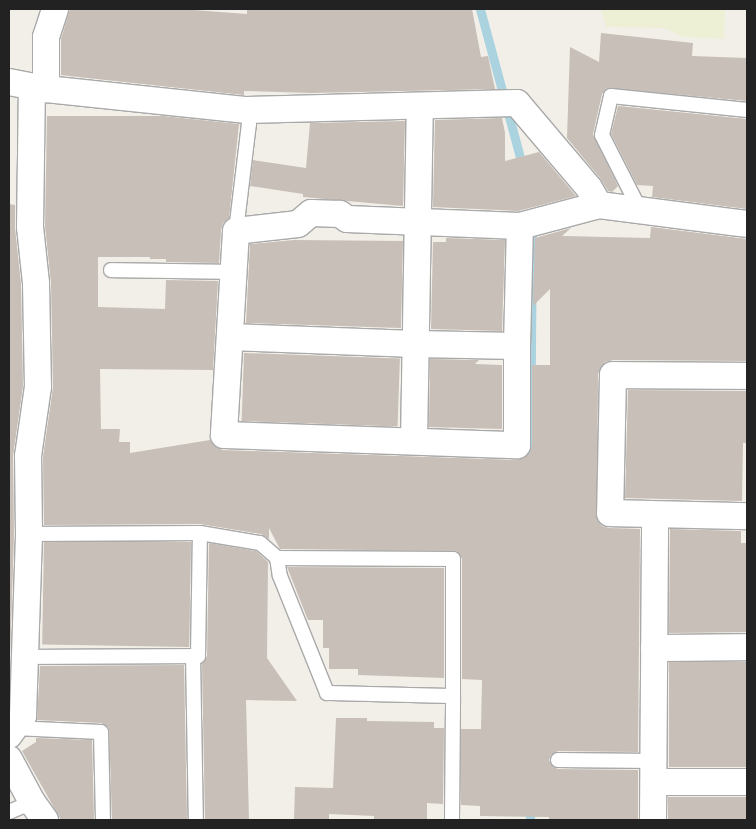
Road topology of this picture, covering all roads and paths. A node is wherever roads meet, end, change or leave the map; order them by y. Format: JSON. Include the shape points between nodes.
{"nodes":[{"id":1,"x":55,"y":9,"type":"edge"},
{"id":2,"x":29,"y":86,"type":"edge"},
{"id":3,"x":420,"y":106,"type":"junction"},
{"id":4,"x":247,"y":110,"type":"junction"},
{"id":5,"x":747,"y":110,"type":"edge"},
{"id":6,"x":599,"y":205,"type":"junction"},
{"id":7,"x":641,"y":212,"type":"junction"},
{"id":8,"x":417,"y":223,"type":"junction"},
{"id":9,"x":747,"y":224,"type":"edge"},
{"id":10,"x":520,"y":226,"type":"junction"},
{"id":11,"x":236,"y":231,"type":"junction"},
{"id":12,"x":111,"y":270,"type":"dead end"},
{"id":13,"x":232,"y":272,"type":"junction"},
{"id":14,"x":230,"y":337,"type":"junction"},
{"id":15,"x":415,"y":344,"type":"junction"},
{"id":16,"x":517,"y":346,"type":"junction"},
{"id":17,"x":747,"y":376,"type":"edge"},
{"id":18,"x":414,"y":441,"type":"junction"},
{"id":19,"x":655,"y":516,"type":"junction"},
{"id":20,"x":747,"y":516,"type":"edge"},
{"id":21,"x":200,"y":533,"type":"junction"},
{"id":22,"x":29,"y":534,"type":"junction"},
{"id":23,"x":277,"y":558,"type":"junction"},
{"id":24,"x":654,"y":648,"type":"junction"},
{"id":25,"x":747,"y":648,"type":"edge"},
{"id":26,"x":193,"y":656,"type":"junction"},
{"id":27,"x":26,"y":657,"type":"junction"},
{"id":28,"x":453,"y":696,"type":"junction"},
{"id":29,"x":11,"y":731,"type":"edge"},
{"id":30,"x":9,"y":759,"type":"edge"},
{"id":31,"x":558,"y":760,"type":"dead end"},
{"id":32,"x":654,"y":772,"type":"junction"},
{"id":33,"x":747,"y":782,"type":"edge"},
{"id":34,"x":29,"y":811,"type":"edge"},
{"id":35,"x":103,"y":820,"type":"edge"},
{"id":36,"x":196,"y":820,"type":"edge"},
{"id":37,"x":452,"y":820,"type":"edge"},
{"id":38,"x":653,"y":820,"type":"edge"}],
"edges":[{"from":1,"to":2,"type":"street"},
{"from":2,"to":4,"type":"street"},
{"from":2,"to":22,"type":"street","via":[[30,227],[36,283],[38,387],[28,456]]},
{"from":3,"to":4,"type":"street"},
{"from":3,"to":6,"type":"street","via":[[517,103],[589,188]]},
{"from":3,"to":8,"type":"street"},
{"from":4,"to":11,"type":"lane","via":[[249,124]]},
{"from":5,"to":7,"type":"lane","via":[[611,96],[602,135]]},
{"from":6,"to":7,"type":"street"},
{"from":6,"to":10,"type":"street"},
{"from":7,"to":9,"type":"street"},
{"from":8,"to":10,"type":"street"},
{"from":8,"to":11,"type":"street","via":[[347,219],[340,214],[311,213],[298,224]]},
{"from":8,"to":15,"type":"street"},
{"from":10,"to":16,"type":"street"},
{"from":11,"to":13,"type":"street"},
{"from":12,"to":13,"type":"lane"},
{"from":13,"to":14,"type":"street"},
{"from":14,"to":15,"type":"street"},
{"from":14,"to":18,"type":"street","via":[[224,435]]},
{"from":15,"to":16,"type":"street"},
{"from":15,"to":18,"type":"street"},
{"from":16,"to":18,"type":"street","via":[[518,445]]},
{"from":17,"to":19,"type":"street","via":[[614,375],[610,514]]},
{"from":19,"to":20,"type":"street"},
{"from":19,"to":24,"type":"street"},
{"from":21,"to":22,"type":"lane"},
{"from":21,"to":23,"type":"lane","via":[[260,542]]},
{"from":21,"to":26,"type":"lane","via":[[198,656]]},
{"from":22,"to":27,"type":"street"},
{"from":23,"to":28,"type":"lane","via":[[280,576],[327,692]]},
{"from":23,"to":28,"type":"lane","via":[[453,559]]},
{"from":24,"to":25,"type":"street"},
{"from":24,"to":32,"type":"street"},
{"from":26,"to":27,"type":"lane"},
{"from":26,"to":36,"type":"lane"},
{"from":27,"to":29,"type":"street","via":[[23,716]]},
{"from":28,"to":37,"type":"lane"},
{"from":29,"to":35,"type":"lane","via":[[101,732]]},
{"from":30,"to":34,"type":"street"},
{"from":31,"to":32,"type":"lane"},
{"from":32,"to":33,"type":"street"},
{"from":32,"to":38,"type":"street"}]}
